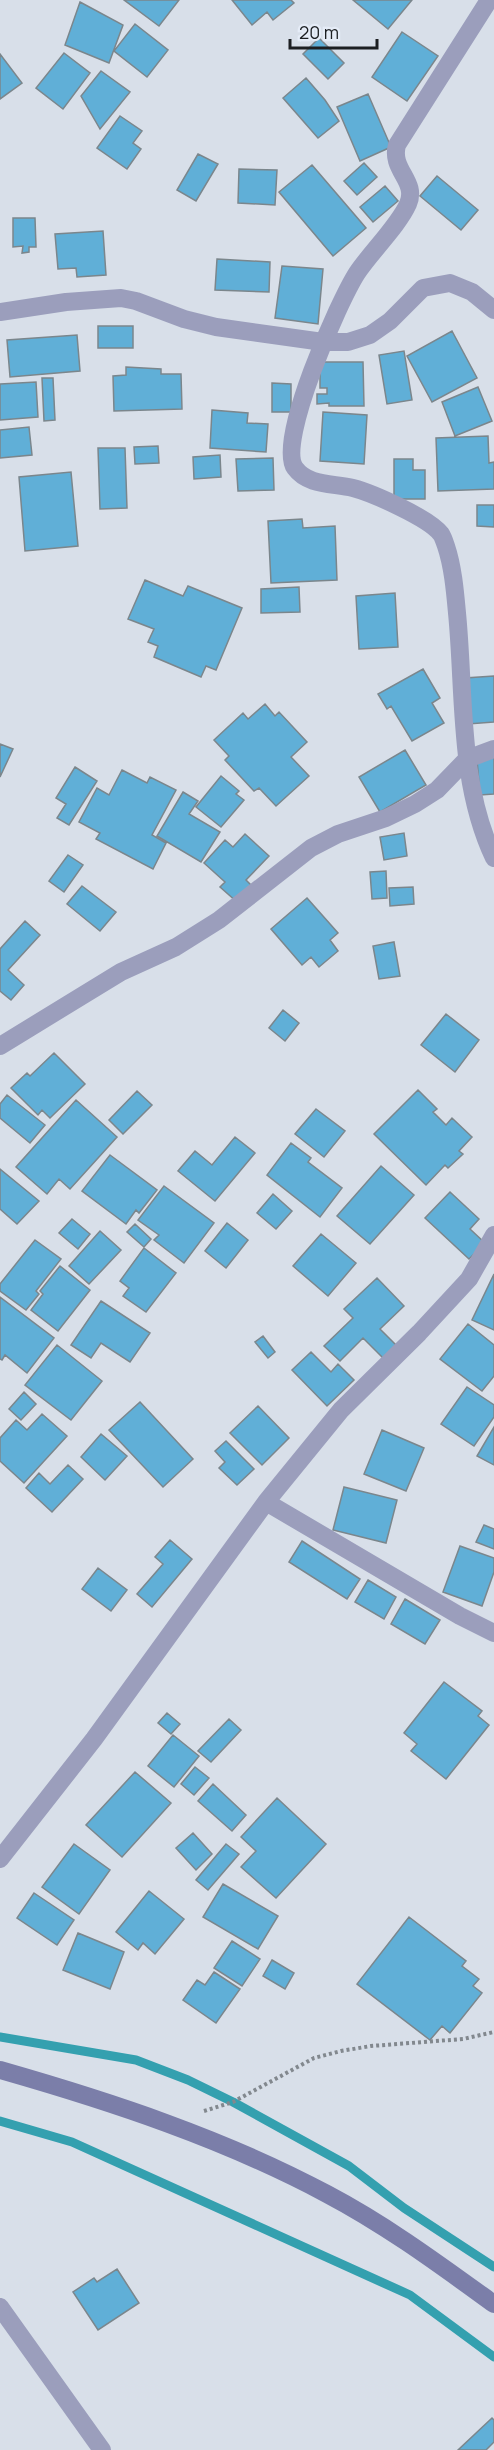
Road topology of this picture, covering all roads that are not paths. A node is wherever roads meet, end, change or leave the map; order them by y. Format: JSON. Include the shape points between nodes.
{"nodes":[{"id":1,"x":489,"y":0,"type":"edge"},
{"id":2,"x":494,"y":310,"type":"edge"},
{"id":3,"x":0,"y":312,"type":"edge"},
{"id":4,"x":323,"y":342,"type":"junction"},
{"id":5,"x":494,"y":749,"type":"edge"},
{"id":6,"x":467,"y":759,"type":"junction"},
{"id":7,"x":494,"y":858,"type":"edge"},
{"id":8,"x":0,"y":1046,"type":"edge"},
{"id":9,"x":494,"y":1235,"type":"edge"},
{"id":10,"x":266,"y":1502,"type":"junction"},
{"id":11,"x":494,"y":1633,"type":"edge"},
{"id":12,"x":0,"y":1859,"type":"edge"},
{"id":13,"x":0,"y":2070,"type":"edge"},
{"id":14,"x":494,"y":2304,"type":"edge"},
{"id":15,"x":0,"y":2307,"type":"edge"},
{"id":16,"x":102,"y":2450,"type":"edge"}],
"edges":[{"from":1,"to":4,"type":"street","via":[[397,145],[395,160],[408,183],[408,204],[357,273]]},
{"from":2,"to":4,"type":"street","via":[[472,292],[450,283],[423,288],[370,335],[348,342]]},
{"from":3,"to":4,"type":"street","via":[[121,298],[216,327]]},
{"from":4,"to":6,"type":"street","via":[[306,387],[292,464],[314,482],[377,496],[441,534],[454,586]]},
{"from":5,"to":6,"type":"street"},
{"from":6,"to":7,"type":"street","via":[[479,815]]},
{"from":6,"to":8,"type":"street","via":[[437,790],[415,804],[338,834],[311,849],[219,920],[176,947],[121,972]]},
{"from":9,"to":10,"type":"street","via":[[469,1279],[340,1410]]},
{"from":10,"to":11,"type":"street"},
{"from":10,"to":12,"type":"street","via":[[94,1740]]},
{"from":13,"to":14,"type":"main road","via":[[159,2120],[327,2193]]},
{"from":15,"to":16,"type":"street"}]}
